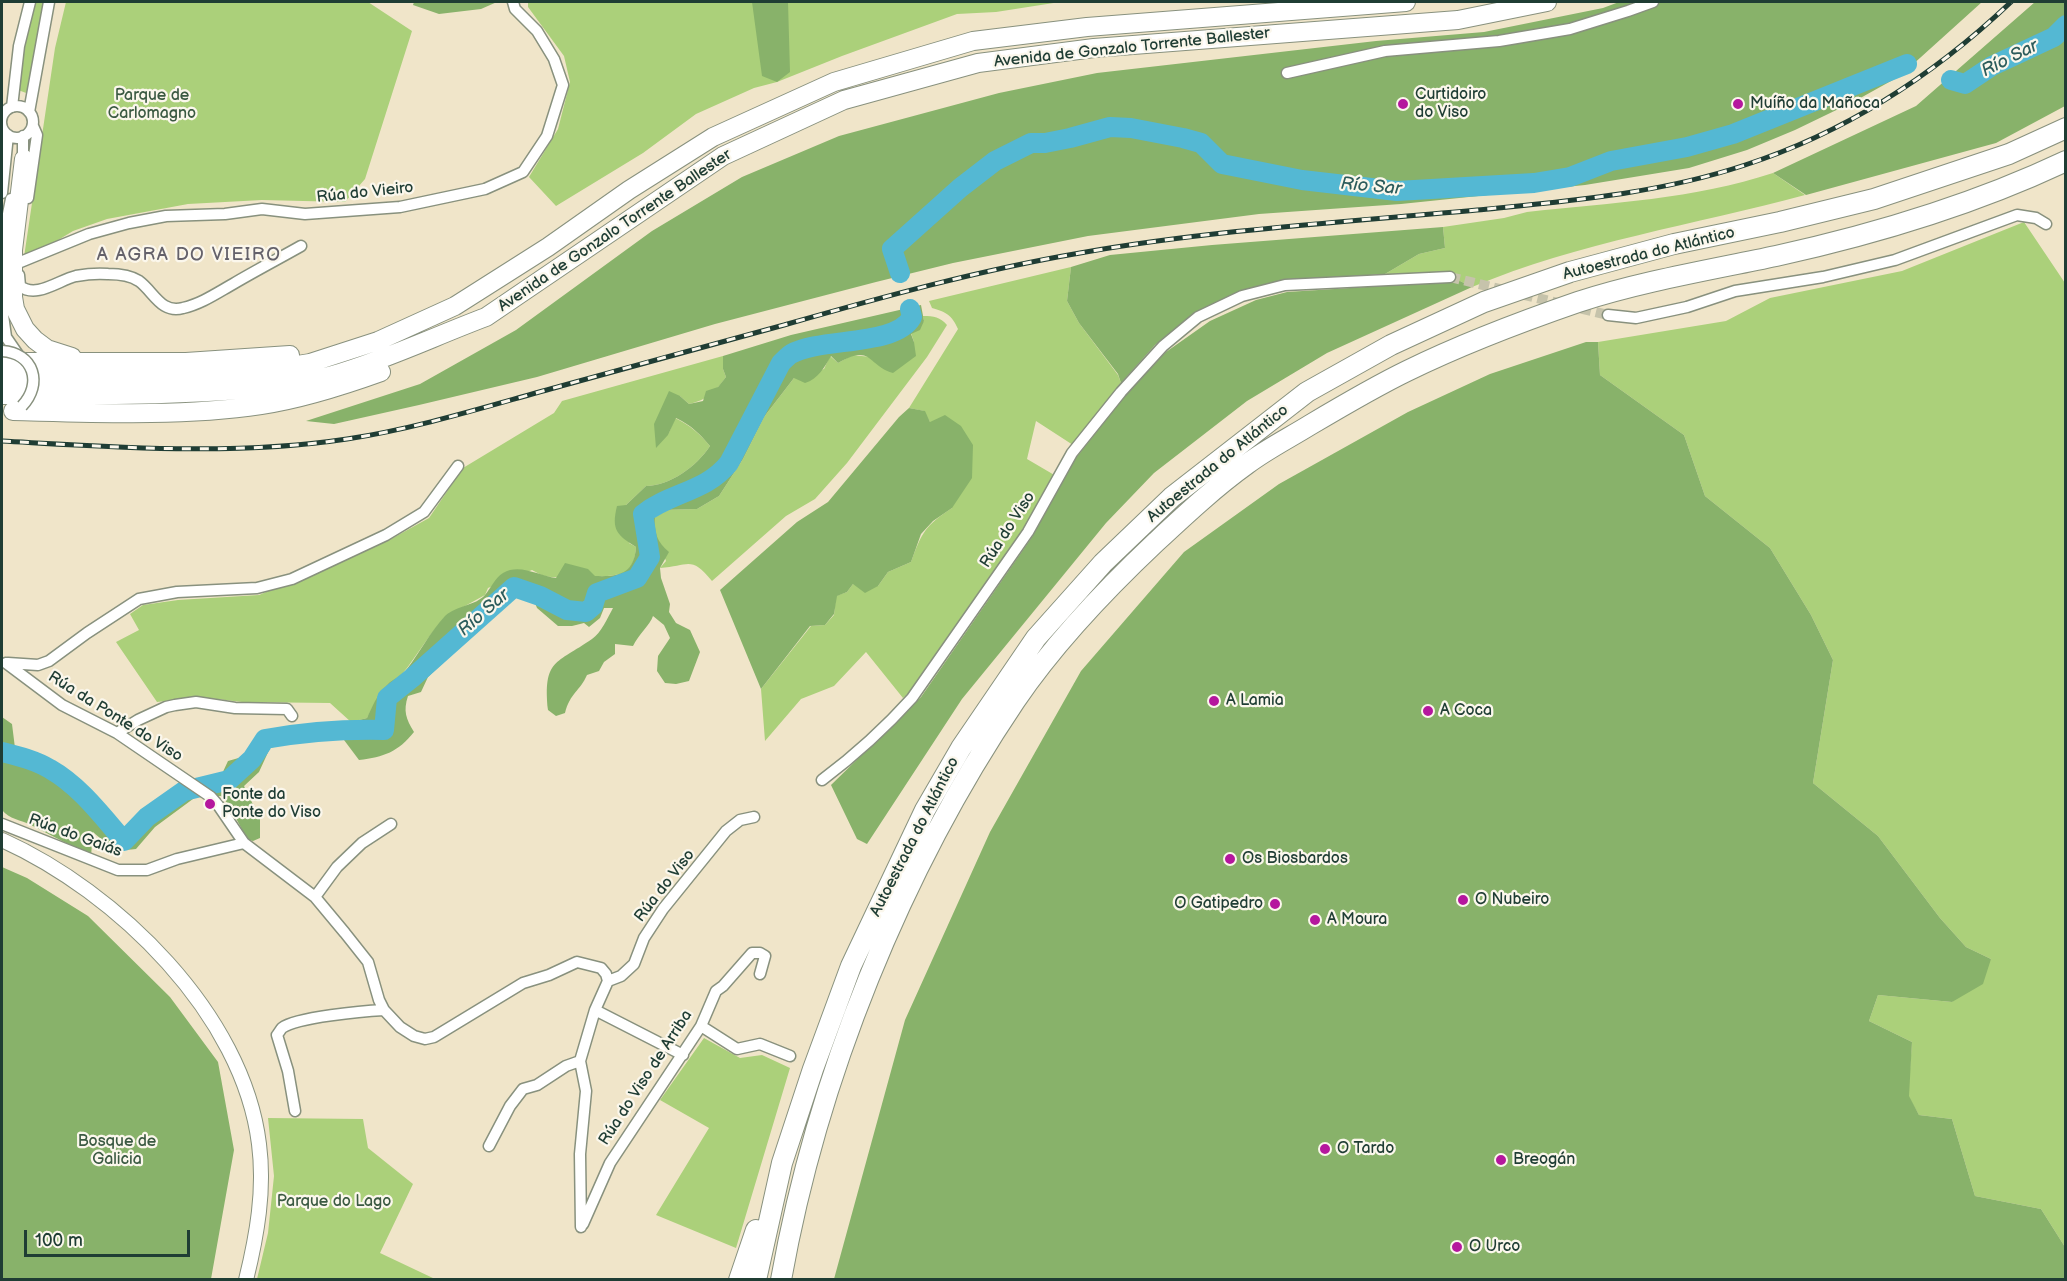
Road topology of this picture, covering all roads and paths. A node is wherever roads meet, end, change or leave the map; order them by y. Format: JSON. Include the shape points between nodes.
{"nodes":[{"id":1,"x":30,"y":2,"type":"edge"},
{"id":2,"x":50,"y":2,"type":"edge"},
{"id":3,"x":513,"y":2,"type":"edge"},
{"id":4,"x":1406,"y":2,"type":"edge"},
{"id":5,"x":1547,"y":2,"type":"edge"},
{"id":6,"x":1653,"y":2,"type":"edge"},
{"id":7,"x":1287,"y":73,"type":"dead end"},
{"id":8,"x":29,"y":112,"type":"junction"},
{"id":9,"x":3,"y":118,"type":"edge"},
{"id":10,"x":33,"y":126,"type":"junction"},
{"id":11,"x":2066,"y":128,"type":"edge"},
{"id":12,"x":8,"y":135,"type":"junction"},
{"id":13,"x":23,"y":136,"type":"junction"},
{"id":14,"x":30,"y":155,"type":"junction"},
{"id":15,"x":3,"y":160,"type":"edge"},
{"id":16,"x":2066,"y":161,"type":"edge"},
{"id":17,"x":2,"y":193,"type":"edge"},
{"id":18,"x":2046,"y":224,"type":"dead end"},
{"id":19,"x":301,"y":246,"type":"dead end"},
{"id":20,"x":18,"y":263,"type":"junction"},
{"id":21,"x":2,"y":276,"type":"edge"},
{"id":22,"x":1450,"y":277,"type":"tunnel mouth"},
{"id":23,"x":1608,"y":315,"type":"tunnel mouth"},
{"id":24,"x":486,"y":317,"type":"junction"},
{"id":25,"x":378,"y":341,"type":"junction"},
{"id":26,"x":2,"y":351,"type":"edge"},
{"id":27,"x":19,"y":356,"type":"junction"},
{"id":28,"x":2,"y":362,"type":"edge"},
{"id":29,"x":88,"y":362,"type":"junction"},
{"id":30,"x":2,"y":378,"type":"edge"},
{"id":31,"x":2,"y":395,"type":"edge"},
{"id":32,"x":7,"y":412,"type":"edge"},
{"id":33,"x":458,"y":466,"type":"dead end"},
{"id":34,"x":4,"y":662,"type":"edge"},
{"id":35,"x":292,"y":716,"type":"dead end"},
{"id":36,"x":117,"y":733,"type":"junction"},
{"id":37,"x":822,"y":780,"type":"dead end"},
{"id":38,"x":754,"y":817,"type":"dead end"},
{"id":39,"x":2,"y":824,"type":"edge"},
{"id":40,"x":391,"y":824,"type":"dead end"},
{"id":41,"x":2,"y":840,"type":"edge"},
{"id":42,"x":244,"y":843,"type":"junction"},
{"id":43,"x":315,"y":897,"type":"junction"},
{"id":44,"x":760,"y":974,"type":"dead end"},
{"id":45,"x":608,"y":981,"type":"junction"},
{"id":46,"x":384,"y":1010,"type":"junction"},
{"id":47,"x":596,"y":1010,"type":"junction"},
{"id":48,"x":701,"y":1026,"type":"junction"},
{"id":49,"x":683,"y":1055,"type":"junction"},
{"id":50,"x":790,"y":1056,"type":"dead end"},
{"id":51,"x":580,"y":1061,"type":"junction"},
{"id":52,"x":295,"y":1111,"type":"dead end"},
{"id":53,"x":489,"y":1146,"type":"dead end"},
{"id":54,"x":782,"y":1163,"type":"junction"},
{"id":55,"x":246,"y":1280,"type":"edge"},
{"id":56,"x":739,"y":1280,"type":"edge"},
{"id":57,"x":756,"y":1280,"type":"edge"},
{"id":58,"x":781,"y":1280,"type":"edge"}],
"edges":[{"from":1,"to":9,"type":"street"},
{"from":2,"to":8,"type":"street"},
{"from":3,"to":20,"type":"street","name":"Rúa do Vieiro","via":[[554,59],[563,85],[547,136],[523,172],[485,189],[400,207],[305,214],[262,209],[166,216],[88,234]]},
{"from":4,"to":25,"type":"highway","name":"Avenida de Gonzalo Torrente Ballester","via":[[1087,27],[973,41],[834,82],[712,137],[455,306]]},
{"from":5,"to":24,"type":"highway","name":"Avenida de Gonzalo Torrente Ballester","via":[[1458,20],[1094,48],[978,63],[844,100],[723,156]]},
{"from":6,"to":7,"type":"street","via":[[1570,29],[1499,41],[1385,51]]},
{"from":8,"to":9,"type":"street","via":[[22,107]]},
{"from":8,"to":10,"type":"street"},
{"from":9,"to":12,"type":"street"},
{"from":10,"to":13,"type":"street"},
{"from":10,"to":14,"type":"street","via":[[37,135]]},
{"from":11,"to":54,"type":"highway","name":"Autoestrada do Atlántico","via":[[2009,154],[1875,200],[1662,247],[1570,272],[1484,302],[1392,345],[1307,392],[1172,497],[1103,563],[1036,638],[961,748],[925,810],[851,966]]},
{"from":12,"to":13,"type":"street"},
{"from":12,"to":15,"type":"street"},
{"from":13,"to":14,"type":"street"},
{"from":14,"to":20,"type":"street"},
{"from":14,"to":21,"type":"street","via":[[15,180],[5,229]]},
{"from":14,"to":29,"type":"highway","via":[[13,250],[15,309],[34,340],[47,349]]},
{"from":15,"to":17,"type":"street"},
{"from":16,"to":58,"type":"highway","name":"Autoestrada do Atlántico","via":[[2018,184],[1886,229],[1584,300],[1498,331],[1406,371],[1321,419],[1248,462],[1187,513],[1117,579],[1055,649],[1017,698],[944,817],[871,974],[832,1078],[796,1208]]},
{"from":18,"to":23,"type":"street","via":[[2017,215],[1885,262],[1736,291],[1636,318]]},
{"from":19,"to":20,"type":"street","via":[[206,299],[180,309],[161,304],[139,281],[118,274],[74,276],[46,288],[24,289]]},
{"from":21,"to":27,"type":"street","via":[[6,337]]},
{"from":22,"to":37,"type":"street","name":"Rúa do Viso","via":[[1285,285],[1233,300],[1198,317],[1163,346],[1072,453],[1028,532],[923,685],[895,717]]},
{"from":24,"to":31,"type":"highway","name":"Avenida de Gonzalo Torrente Ballester","via":[[391,356],[279,387],[173,394]]},
{"from":24,"to":32,"type":"highway","via":[[448,343],[389,369],[326,391],[262,405],[196,411]]},
{"from":25,"to":29,"type":"highway","via":[[277,357]]},
{"from":25,"to":30,"type":"highway","name":"Avenida de Gonzalo Torrente Ballester","via":[[310,363],[248,373],[201,377]]},
{"from":26,"to":27,"type":"street","bridge":true},
{"from":27,"to":32,"type":"street","bridge":true,"via":[[32,371],[33,390],[22,406]]},
{"from":28,"to":29,"type":"highway"},
{"from":33,"to":34,"type":"street","via":[[424,512],[386,535],[292,579],[256,588],[139,598],[50,661],[38,665]]},
{"from":34,"to":36,"type":"street","name":"Rúa da Ponte do Viso","via":[[62,705]]},
{"from":35,"to":36,"type":"street","via":[[287,709],[196,702],[166,707]]},
{"from":36,"to":42,"type":"street","name":"Rúa da Ponte do Viso","via":[[217,803]]},
{"from":38,"to":45,"type":"street","name":"Rúa do Viso","via":[[740,820],[726,831],[663,909],[644,938],[634,964]]},
{"from":39,"to":42,"type":"street","name":"Rúa do Gaiás","via":[[118,870],[147,870]]},
{"from":40,"to":43,"type":"street","via":[[362,843],[337,867]]},
{"from":41,"to":55,"type":"street","via":[[69,878],[116,913],[183,982],[231,1053],[250,1097],[259,1145],[260,1206]]},
{"from":42,"to":43,"type":"street"},
{"from":43,"to":46,"type":"street","via":[[369,962]]},
{"from":44,"to":48,"type":"street","name":"Rúa do Viso de Arriba","via":[[765,956],[752,952],[716,991]]},
{"from":45,"to":46,"type":"street","via":[[601,968],[577,962],[523,983],[425,1039],[400,1027]]},
{"from":45,"to":47,"type":"street"},
{"from":46,"to":52,"type":"street","via":[[337,1014],[282,1028],[277,1035]]},
{"from":47,"to":49,"type":"street"},
{"from":47,"to":51,"type":"street"},
{"from":48,"to":49,"type":"street","name":"Rúa do Viso de Arriba"},
{"from":48,"to":50,"type":"street","via":[[737,1049],[760,1044]]},
{"from":49,"to":51,"type":"street","name":"Rúa do Viso de Arriba","via":[[610,1163],[581,1227],[580,1154],[586,1091]]},
{"from":51,"to":53,"type":"street","via":[[523,1089]]},
{"from":54,"to":56,"type":"highway"},
{"from":54,"to":57,"type":"highway","name":"Autoestrada do Atlántico"}]}
